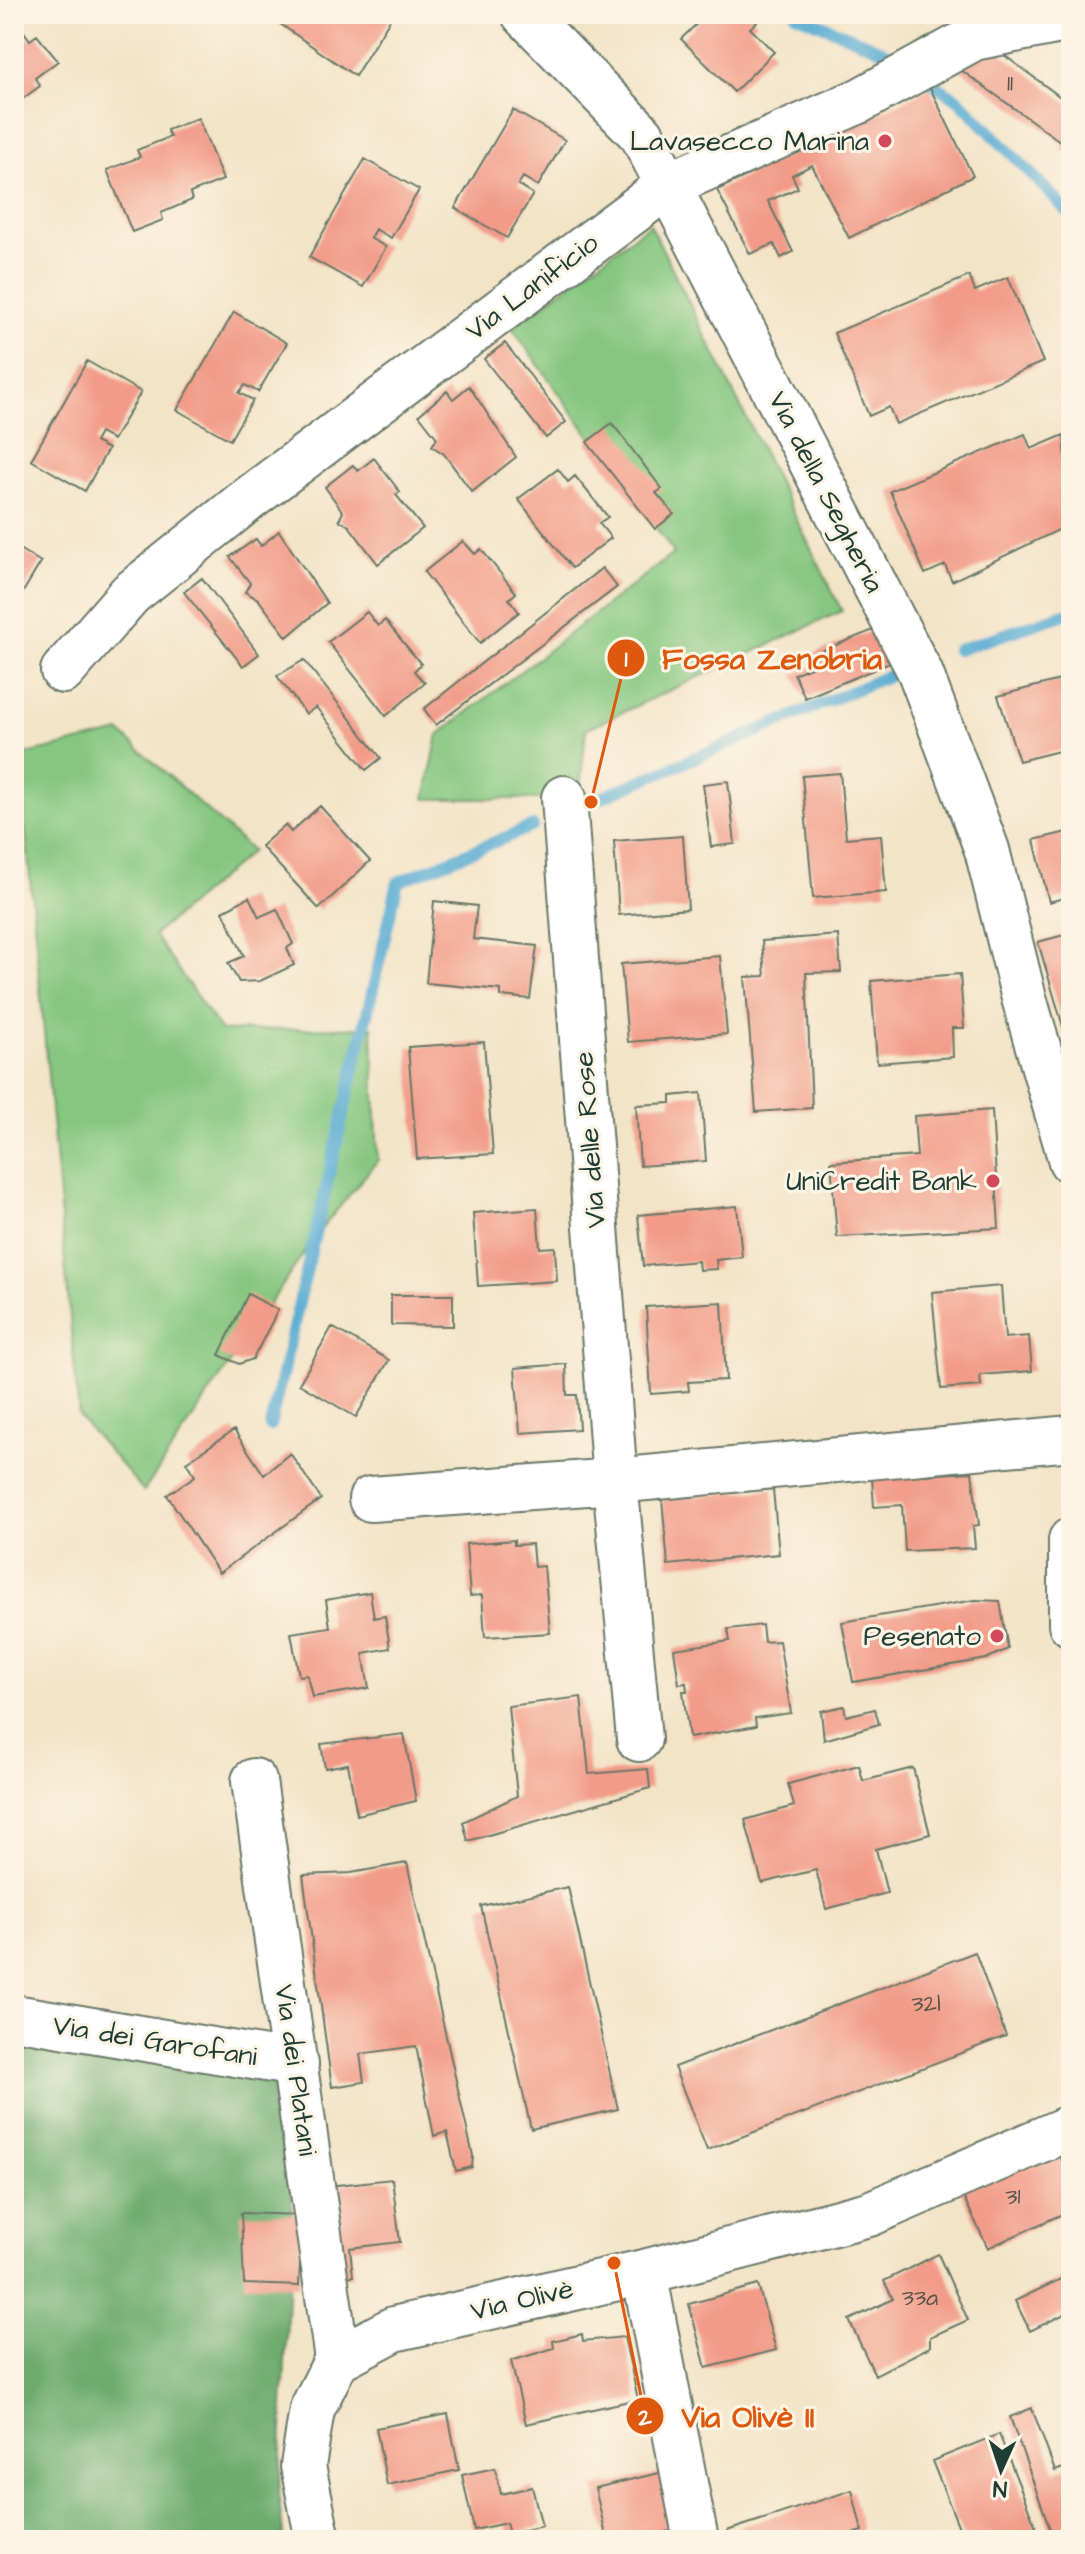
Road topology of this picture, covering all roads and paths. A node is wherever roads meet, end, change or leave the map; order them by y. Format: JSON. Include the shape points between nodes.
{"nodes":[{"id":1,"x":524,"y":14,"type":"edge"},
{"id":2,"x":1071,"y":19,"type":"edge"},
{"id":3,"x":670,"y":184,"type":"junction"},
{"id":4,"x":63,"y":671,"type":"dead end"},
{"id":5,"x":564,"y":798,"type":"dead end"},
{"id":6,"x":1071,"y":1161,"type":"edge"},
{"id":7,"x":1071,"y":1438,"type":"edge"},
{"id":8,"x":615,"y":1481,"type":"junction"},
{"id":9,"x":371,"y":1499,"type":"dead end"},
{"id":10,"x":1071,"y":1540,"type":"edge"},
{"id":11,"x":1071,"y":1624,"type":"edge"},
{"id":12,"x":639,"y":1739,"type":"dead end"},
{"id":13,"x":254,"y":1781,"type":"dead end"},
{"id":14,"x":14,"y":2017,"type":"edge"},
{"id":15,"x":296,"y":2064,"type":"junction"},
{"id":16,"x":1071,"y":2127,"type":"edge"},
{"id":17,"x":644,"y":2272,"type":"junction"},
{"id":18,"x":337,"y":2359,"type":"junction"},
{"id":19,"x":318,"y":2540,"type":"edge"},
{"id":20,"x":696,"y":2540,"type":"edge"}],
"edges":[{"from":1,"to":3,"type":"street","name":"Via della Segheria","via":[[642,135]]},
{"from":2,"to":3,"type":"street","name":"Via Lanificio","via":[[974,38],[859,101]]},
{"from":3,"to":4,"type":"street","name":"Via Lanificio","via":[[130,594]]},
{"from":3,"to":6,"type":"street","name":"Via della Segheria","via":[[920,672],[987,850]]},
{"from":5,"to":8,"type":"street","name":"Via delle Rose"},
{"from":7,"to":8,"type":"street"},
{"from":8,"to":9,"type":"street"},
{"from":8,"to":12,"type":"street","name":"Via delle Rose"},
{"from":10,"to":11,"type":"street"},
{"from":13,"to":15,"type":"street","name":"Via dei Platani"},
{"from":14,"to":15,"type":"street","name":"Via dei Garofani"},
{"from":15,"to":18,"type":"street","name":"Via dei Platani"},
{"from":16,"to":17,"type":"street","name":"Via Olivè","via":[[869,2214]]},
{"from":17,"to":18,"type":"street","name":"Via Olivè","via":[[394,2329]]},
{"from":17,"to":20,"type":"street"},
{"from":18,"to":19,"type":"street","via":[[312,2409],[303,2466]]}]}
